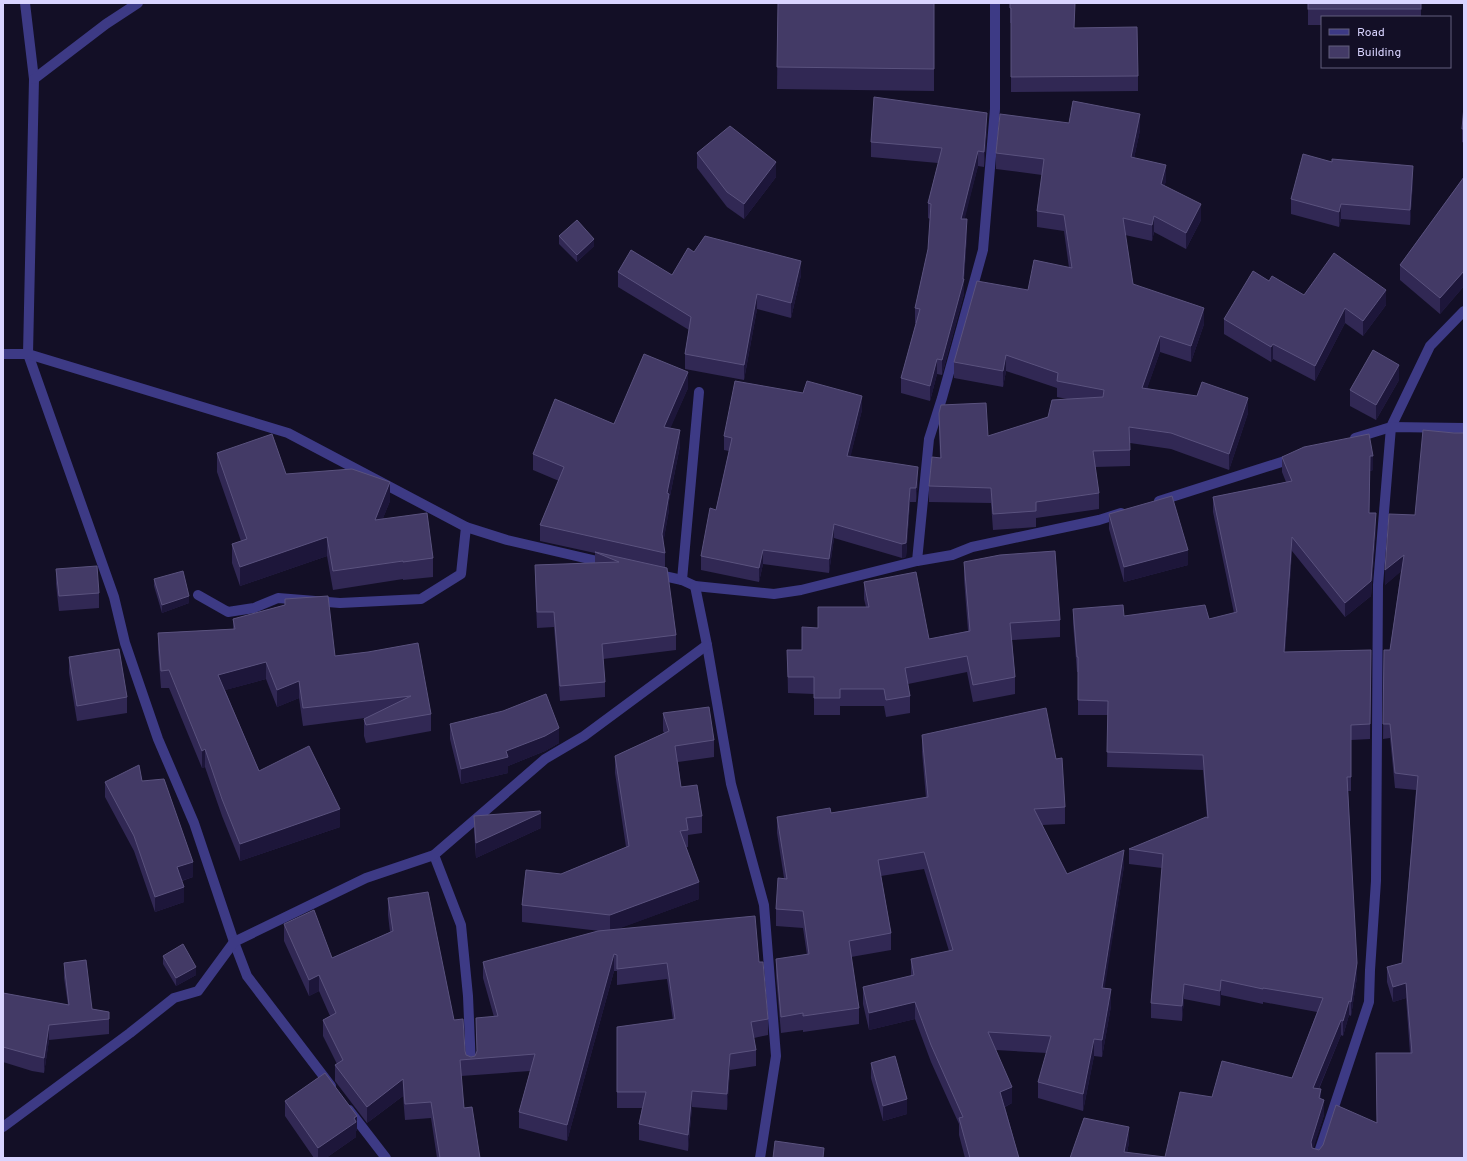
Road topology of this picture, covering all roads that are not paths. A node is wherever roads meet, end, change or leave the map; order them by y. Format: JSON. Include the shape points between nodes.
{"nodes":[{"id":1,"x":25,"y":3,"type":"edge"},
{"id":2,"x":138,"y":3,"type":"edge"},
{"id":3,"x":995,"y":3,"type":"edge"},
{"id":4,"x":34,"y":79,"type":"junction"},
{"id":5,"x":1464,"y":311,"type":"edge"},
{"id":6,"x":3,"y":354,"type":"edge"},
{"id":7,"x":28,"y":354,"type":"junction"},
{"id":8,"x":699,"y":392,"type":"dead end"},
{"id":9,"x":1391,"y":427,"type":"junction"},
{"id":10,"x":1464,"y":428,"type":"edge"},
{"id":11,"x":1346,"y":441,"type":"edge"},
{"id":12,"x":1301,"y":456,"type":"edge"},
{"id":13,"x":1151,"y":503,"type":"edge"},
{"id":14,"x":1129,"y":510,"type":"edge"},
{"id":15,"x":466,"y":527,"type":"junction"},
{"id":16,"x":917,"y":560,"type":"junction"},
{"id":17,"x":613,"y":564,"type":"edge"},
{"id":18,"x":644,"y":571,"type":"edge"},
{"id":19,"x":682,"y":580,"type":"junction"},
{"id":20,"x":695,"y":586,"type":"junction"},
{"id":21,"x":198,"y":595,"type":"dead end"},
{"id":22,"x":707,"y":645,"type":"junction"},
{"id":23,"x":434,"y":855,"type":"junction"},
{"id":24,"x":234,"y":942,"type":"junction"},
{"id":25,"x":471,"y":1067,"type":"edge"},
{"id":26,"x":3,"y":1127,"type":"edge"},
{"id":27,"x":386,"y":1158,"type":"edge"},
{"id":28,"x":760,"y":1158,"type":"edge"},
{"id":29,"x":1317,"y":1158,"type":"edge"}],
"edges":[{"from":1,"to":4,"type":"street"},
{"from":2,"to":4,"type":"street"},
{"from":3,"to":16,"type":"street","via":[[995,109],[983,250],[929,438]]},
{"from":4,"to":7,"type":"street"},
{"from":5,"to":9,"type":"street","via":[[1430,346]]},
{"from":6,"to":7,"type":"street"},
{"from":7,"to":15,"type":"street","via":[[288,433]]},
{"from":7,"to":24,"type":"street","via":[[114,597],[125,643],[158,739],[194,823]]},
{"from":8,"to":19,"type":"street"},
{"from":9,"to":10,"type":"street"},
{"from":9,"to":11,"type":"street"},
{"from":9,"to":29,"type":"street","via":[[1378,585],[1376,881],[1369,1002]]},
{"from":12,"to":13,"type":"street"},
{"from":14,"to":16,"type":"street","via":[[1099,520],[972,547],[952,555]]},
{"from":15,"to":17,"type":"street","via":[[507,540]]},
{"from":15,"to":21,"type":"street","via":[[460,574],[421,600],[340,602],[278,598],[254,608],[228,612]]},
{"from":16,"to":20,"type":"street","via":[[801,590],[774,594]]},
{"from":18,"to":19,"type":"street"},
{"from":19,"to":20,"type":"street"},
{"from":20,"to":22,"type":"street"},
{"from":22,"to":23,"type":"street","via":[[584,736],[545,759]]},
{"from":22,"to":28,"type":"street","via":[[731,784],[764,905],[776,1056]]},
{"from":23,"to":24,"type":"street","via":[[366,878]]},
{"from":23,"to":25,"type":"street","via":[[461,925]]},
{"from":24,"to":26,"type":"street","via":[[198,990],[174,998]]},
{"from":24,"to":27,"type":"street","via":[[247,976]]}]}
